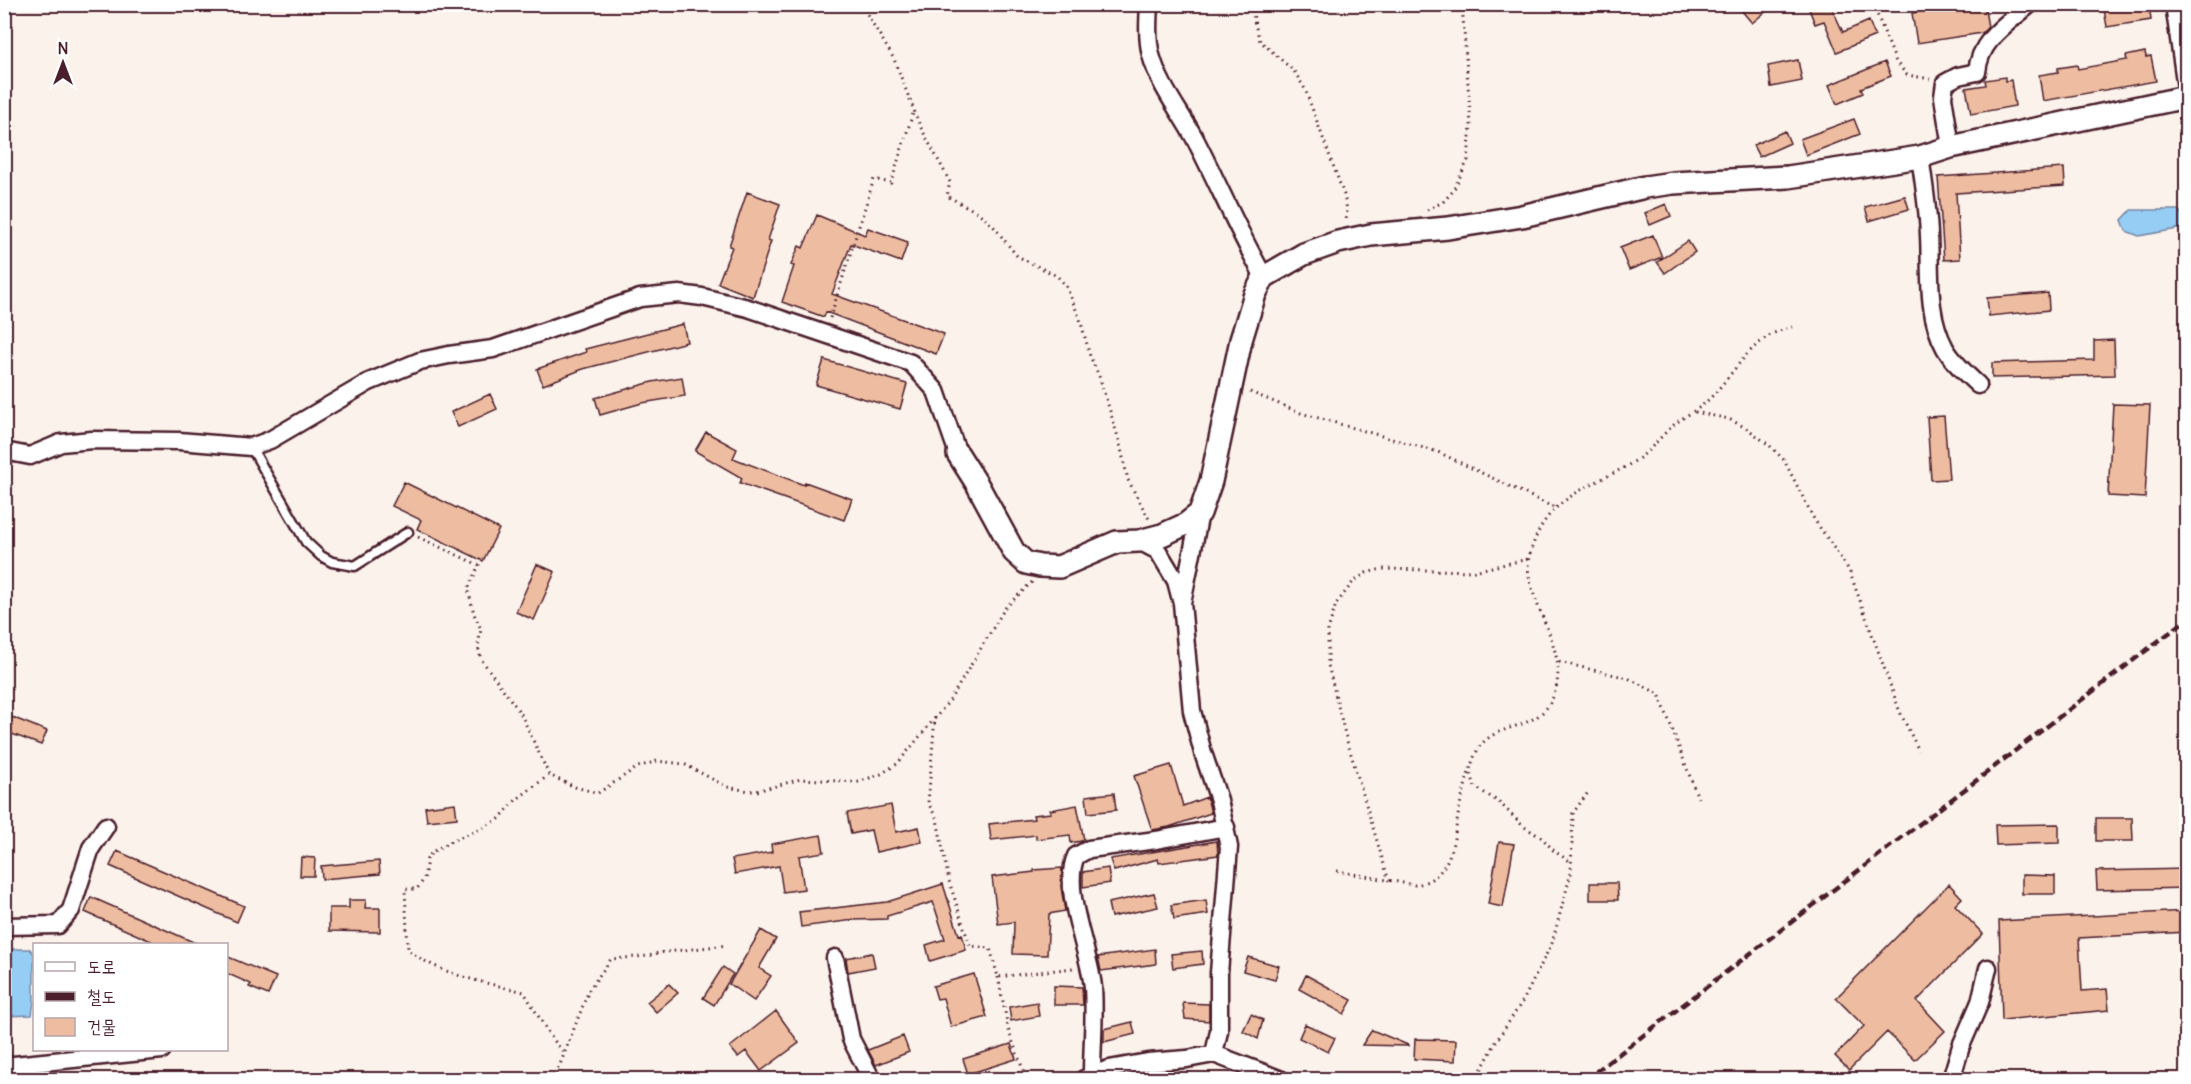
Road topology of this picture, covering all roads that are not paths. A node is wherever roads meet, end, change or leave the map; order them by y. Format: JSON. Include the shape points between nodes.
{"nodes":[{"id":1,"x":1149,"y":4,"type":"edge"},
{"id":2,"x":2030,"y":4,"type":"edge"},
{"id":3,"x":2174,"y":4,"type":"edge"},
{"id":4,"x":2187,"y":88,"type":"edge"},
{"id":5,"x":2187,"y":97,"type":"edge"},
{"id":6,"x":1951,"y":147,"type":"junction"},
{"id":7,"x":1920,"y":158,"type":"junction"},
{"id":8,"x":1264,"y":277,"type":"junction"},
{"id":9,"x":1978,"y":385,"type":"dead end"},
{"id":10,"x":251,"y":447,"type":"junction"},
{"id":11,"x":4,"y":451,"type":"edge"},
{"id":12,"x":958,"y":454,"type":"joint"},
{"id":13,"x":1200,"y":513,"type":"junction"},
{"id":14,"x":408,"y":532,"type":"road end"},
{"id":15,"x":1146,"y":539,"type":"junction"},
{"id":16,"x":1182,"y":603,"type":"junction"},
{"id":17,"x":106,"y":826,"type":"dead end"},
{"id":18,"x":1226,"y":827,"type":"junction"},
{"id":19,"x":4,"y":926,"type":"edge"},
{"id":20,"x":836,"y":958,"type":"dead end"},
{"id":21,"x":1988,"y":968,"type":"dead end"},
{"id":22,"x":152,"y":1051,"type":"edge"},
{"id":23,"x":1214,"y":1054,"type":"junction"},
{"id":24,"x":4,"y":1066,"type":"edge"},
{"id":25,"x":1088,"y":1077,"type":"edge"},
{"id":26,"x":1952,"y":1079,"type":"edge"},
{"id":27,"x":872,"y":1080,"type":"edge"},
{"id":28,"x":1282,"y":1080,"type":"edge"}],
"edges":[{"from":1,"to":8,"type":"street","via":[[1148,38],[1160,77]]},
{"from":2,"to":6,"type":"street","via":[[1994,34],[1978,59],[1977,72],[1945,83],[1943,97]]},
{"from":3,"to":4,"type":"street"},
{"from":5,"to":6,"type":"street"},
{"from":6,"to":7,"type":"street"},
{"from":7,"to":8,"type":"street","via":[[1788,177],[1673,183],[1522,216],[1371,235],[1304,254]]},
{"from":7,"to":9,"type":"street","via":[[1936,326],[1955,363]]},
{"from":8,"to":13,"type":"street","via":[[1248,314],[1211,481]]},
{"from":10,"to":11,"type":"street","via":[[92,440],[61,443],[30,456]]},
{"from":10,"to":12,"type":"street","via":[[398,369],[420,361],[493,349],[640,298],[666,294],[702,297],[748,308],[911,363],[936,391]]},
{"from":10,"to":14,"type":"lane","via":[[306,542],[332,562],[355,566]]},
{"from":12,"to":15,"type":"street","via":[[1014,552],[1026,563],[1059,567],[1117,542]]},
{"from":13,"to":15,"type":"street","via":[[1177,529]]},
{"from":13,"to":16,"type":"street"},
{"from":15,"to":16,"type":"street","via":[[1176,581]]},
{"from":16,"to":18,"type":"street","via":[[1192,711]]},
{"from":17,"to":19,"type":"street","via":[[91,848],[71,910],[58,925]]},
{"from":18,"to":23,"type":"street","via":[[1229,861],[1219,973],[1219,1031]]},
{"from":18,"to":25,"type":"street","via":[[1089,849],[1076,856],[1071,889],[1093,988]]},
{"from":20,"to":27,"type":"street","via":[[851,1039]]},
{"from":21,"to":26,"type":"street"},
{"from":22,"to":24,"type":"street"},
{"from":23,"to":25,"type":"street","via":[[1138,1064]]},
{"from":23,"to":28,"type":"street"}]}
